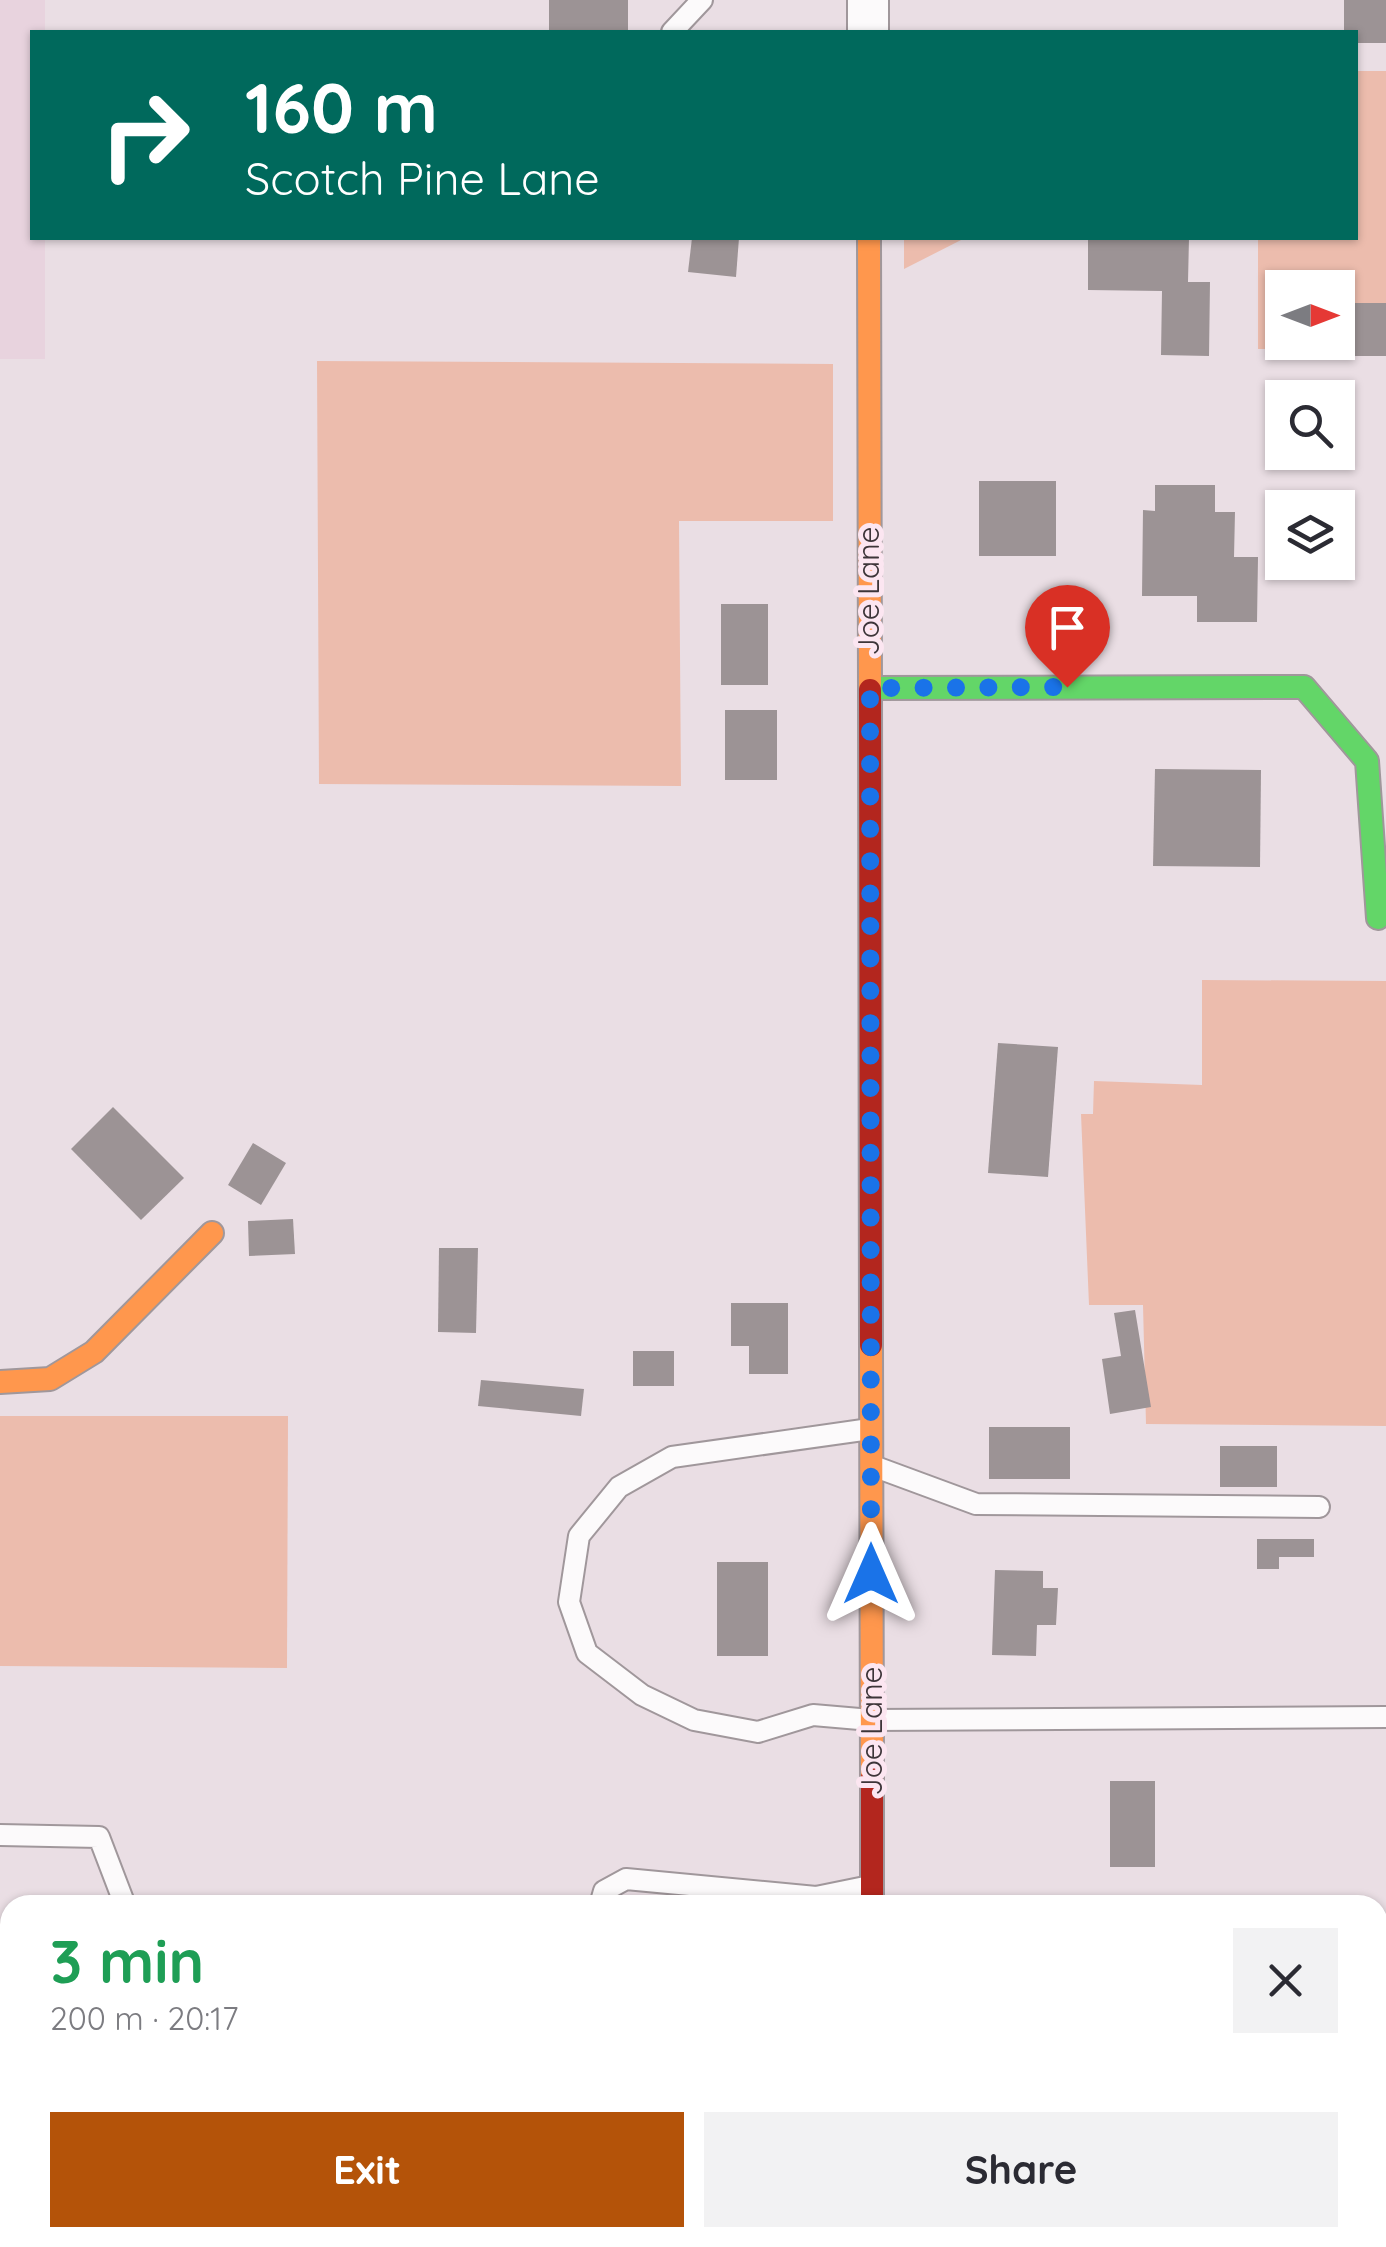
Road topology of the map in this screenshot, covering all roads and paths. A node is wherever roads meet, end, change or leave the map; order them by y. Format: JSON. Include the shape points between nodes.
{"nodes":[{"id":1,"x":702,"y":0,"type":"edge"},
{"id":2,"x":868,"y":0,"type":"edge"},
{"id":3,"x":674,"y":30,"type":"edge"},
{"id":4,"x":868,"y":30,"type":"edge"},
{"id":5,"x":869,"y":240,"type":"edge"},
{"id":6,"x":870,"y":688,"type":"junction"},
{"id":7,"x":1378,"y":918,"type":"dead end"},
{"id":8,"x":212,"y":1233,"type":"dead end"},
{"id":9,"x":0,"y":1382,"type":"edge"},
{"id":10,"x":872,"y":1429,"type":"junction"},
{"id":11,"x":871,"y":1465,"type":"junction"},
{"id":12,"x":1319,"y":1506,"type":"dead end"},
{"id":13,"x":1386,"y":1717,"type":"edge"},
{"id":14,"x":872,"y":1720,"type":"junction"},
{"id":15,"x":0,"y":1835,"type":"edge"},
{"id":16,"x":121,"y":1895,"type":"edge"},
{"id":17,"x":603,"y":1895,"type":"edge"},
{"id":18,"x":805,"y":1895,"type":"edge"},
{"id":19,"x":872,"y":1895,"type":"edge"}],
"edges":[{"from":1,"to":3,"type":"lane"},
{"from":2,"to":4,"type":"street"},
{"from":5,"to":6,"type":"street","name":"Joe Lane"},
{"from":6,"to":7,"type":"street","via":[[1304,687],[1367,761]]},
{"from":6,"to":10,"type":"street","name":"Joe Lane"},
{"from":8,"to":9,"type":"street","via":[[94,1352],[50,1379]]},
{"from":10,"to":11,"type":"street","name":"Joe Lane"},
{"from":10,"to":14,"type":"lane","via":[[672,1457],[620,1486],[579,1536],[568,1602],[587,1653],[642,1695],[694,1720],[758,1732],[813,1716]]},
{"from":11,"to":12,"type":"lane","via":[[976,1504]]},
{"from":11,"to":14,"type":"street","name":"Joe Lane"},
{"from":13,"to":14,"type":"lane"},
{"from":14,"to":19,"type":"street","name":"Joe Lane"},
{"from":15,"to":16,"type":"lane","via":[[99,1837]]},
{"from":17,"to":18,"type":"lane","via":[[626,1879]]}]}
